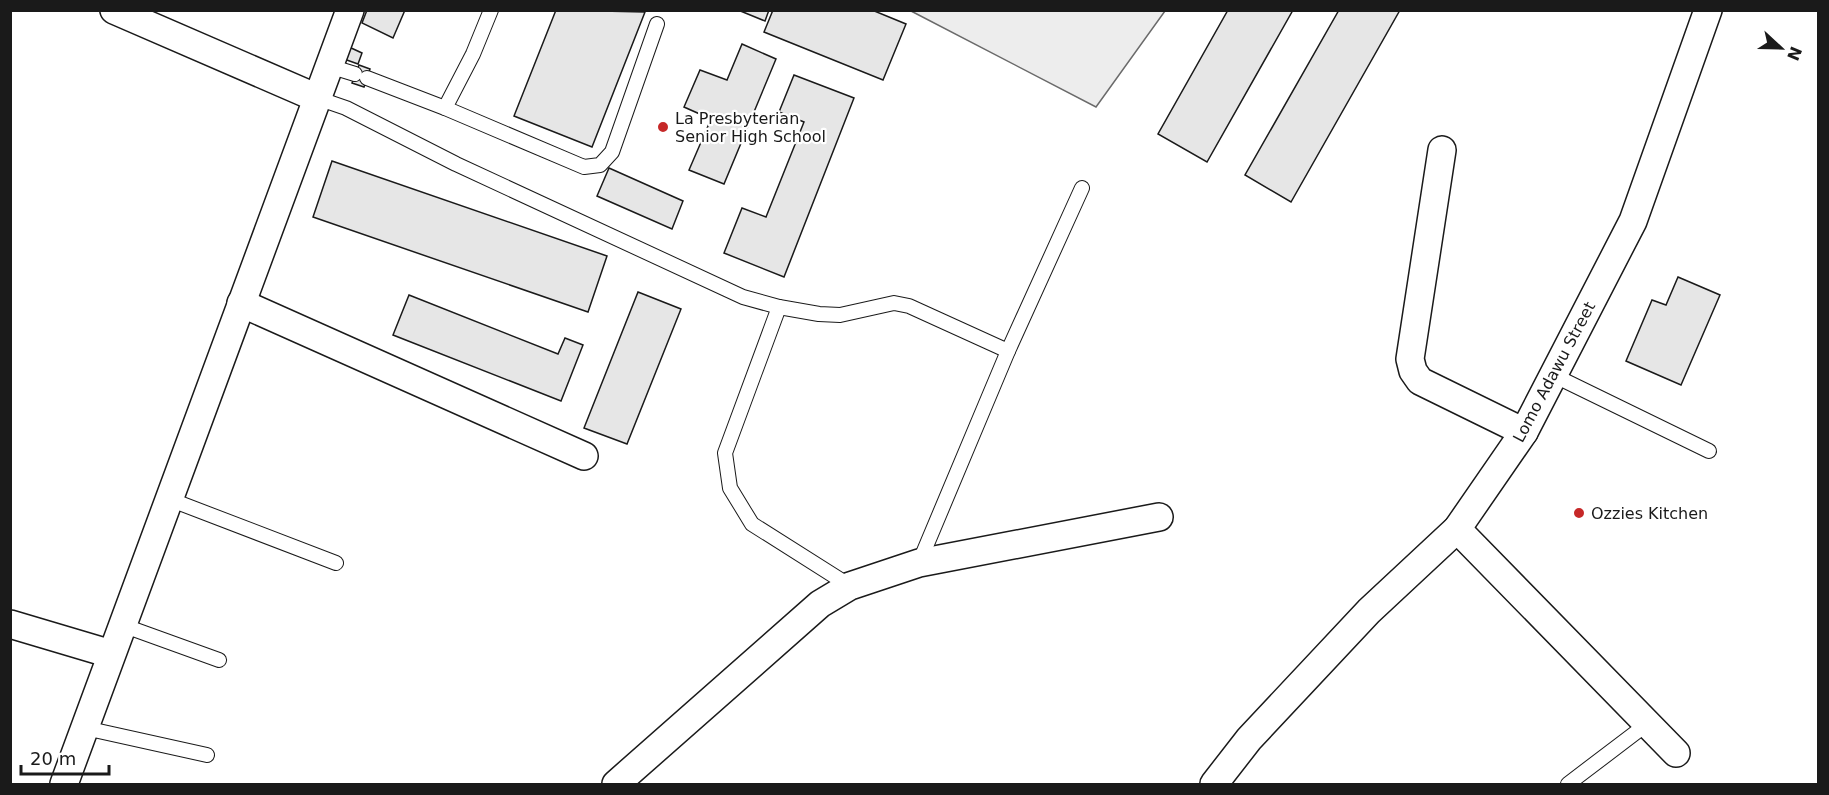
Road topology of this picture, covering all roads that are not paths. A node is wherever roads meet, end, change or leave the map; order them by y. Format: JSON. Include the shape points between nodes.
{"nodes":[{"id":1,"x":114,"y":10,"type":"edge"},
{"id":2,"x":350,"y":10,"type":"edge"},
{"id":3,"x":491,"y":10,"type":"edge"},
{"id":4,"x":1708,"y":10,"type":"edge"},
{"id":5,"x":657,"y":24,"type":"dead end"},
{"id":6,"x":329,"y":66,"type":"junction"},
{"id":7,"x":318,"y":98,"type":"junction"},
{"id":8,"x":445,"y":108,"type":"junction"},
{"id":9,"x":1442,"y":150,"type":"dead end"},
{"id":10,"x":1082,"y":188,"type":"dead end"},
{"id":11,"x":241,"y":303,"type":"junction"},
{"id":12,"x":779,"y":307,"type":"junction"},
{"id":13,"x":1008,"y":351,"type":"junction"},
{"id":14,"x":1553,"y":375,"type":"junction"},
{"id":15,"x":1524,"y":432,"type":"junction"},
{"id":16,"x":1709,"y":451,"type":"dead end"},
{"id":17,"x":584,"y":456,"type":"dead end"},
{"id":18,"x":169,"y":499,"type":"junction"},
{"id":19,"x":1159,"y":517,"type":"dead end"},
{"id":20,"x":1456,"y":529,"type":"junction"},
{"id":21,"x":336,"y":563,"type":"dead end"},
{"id":22,"x":919,"y":563,"type":"junction"},
{"id":23,"x":850,"y":586,"type":"junction"},
{"id":24,"x":10,"y":624,"type":"edge"},
{"id":25,"x":122,"y":625,"type":"junction"},
{"id":26,"x":111,"y":654,"type":"junction"},
{"id":27,"x":219,"y":660,"type":"dead end"},
{"id":28,"x":1647,"y":724,"type":"junction"},
{"id":29,"x":85,"y":728,"type":"junction"},
{"id":30,"x":1676,"y":753,"type":"dead end"},
{"id":31,"x":207,"y":755,"type":"dead end"},
{"id":32,"x":64,"y":784,"type":"edge"},
{"id":33,"x":616,"y":784,"type":"edge"},
{"id":34,"x":1214,"y":784,"type":"edge"},
{"id":35,"x":1568,"y":784,"type":"edge"}],
"edges":[{"from":1,"to":7,"type":"street"},
{"from":2,"to":6,"type":"street"},
{"from":3,"to":8,"type":"lane"},
{"from":4,"to":14,"type":"street","name":"Lomo Adawu Street","via":[[1633,221]]},
{"from":5,"to":8,"type":"lane","via":[[612,152],[600,165],[584,167]]},
{"from":6,"to":7,"type":"street"},
{"from":6,"to":8,"type":"lane"},
{"from":7,"to":11,"type":"street"},
{"from":7,"to":12,"type":"lane","via":[[743,297]]},
{"from":9,"to":15,"type":"street","via":[[1410,359],[1413,371],[1420,381]]},
{"from":10,"to":13,"type":"lane"},
{"from":11,"to":17,"type":"street"},
{"from":11,"to":18,"type":"street"},
{"from":12,"to":13,"type":"lane","via":[[840,315],[894,303],[909,306]]},
{"from":12,"to":23,"type":"lane","via":[[725,453],[730,488],[752,524]]},
{"from":13,"to":22,"type":"lane"},
{"from":14,"to":15,"type":"street","name":"Lomo Adawu Street"},
{"from":14,"to":16,"type":"lane"},
{"from":15,"to":20,"type":"street","name":"Lomo Adawu Street"},
{"from":18,"to":21,"type":"lane"},
{"from":18,"to":25,"type":"street"},
{"from":19,"to":22,"type":"street"},
{"from":20,"to":28,"type":"street"},
{"from":20,"to":34,"type":"street","name":"Lomo Adawu Street","via":[[1369,611],[1249,739]]},
{"from":22,"to":23,"type":"street"},
{"from":23,"to":33,"type":"street","via":[[820,604]]},
{"from":24,"to":26,"type":"street"},
{"from":25,"to":26,"type":"street"},
{"from":25,"to":27,"type":"lane"},
{"from":26,"to":29,"type":"street"},
{"from":28,"to":30,"type":"street"},
{"from":28,"to":35,"type":"lane"},
{"from":29,"to":31,"type":"lane"},
{"from":29,"to":32,"type":"street"}]}
